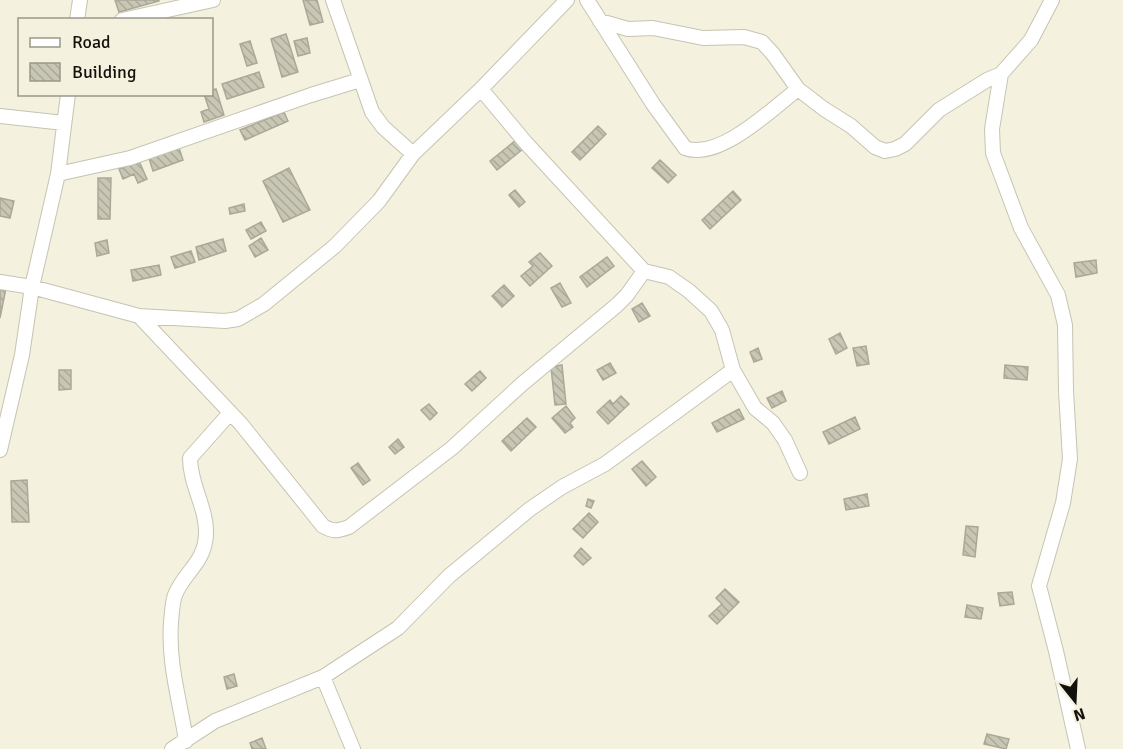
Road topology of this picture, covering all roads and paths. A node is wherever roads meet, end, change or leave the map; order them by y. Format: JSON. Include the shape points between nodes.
{"nodes":[{"id":1,"x":80,"y":0,"type":"edge"},
{"id":2,"x":213,"y":0,"type":"edge"},
{"id":3,"x":333,"y":0,"type":"edge"},
{"id":4,"x":567,"y":0,"type":"edge"},
{"id":5,"x":587,"y":0,"type":"edge"},
{"id":6,"x":1052,"y":0,"type":"edge"},
{"id":7,"x":77,"y":18,"type":"edge"},
{"id":8,"x":131,"y":18,"type":"edge"},
{"id":9,"x":600,"y":21,"type":"junction"},
{"id":10,"x":1001,"y":74,"type":"junction"},
{"id":11,"x":360,"y":80,"type":"junction"},
{"id":12,"x":481,"y":89,"type":"junction"},
{"id":13,"x":798,"y":89,"type":"junction"},
{"id":14,"x":68,"y":96,"type":"edge"},
{"id":15,"x":0,"y":116,"type":"edge"},
{"id":16,"x":64,"y":123,"type":"junction"},
{"id":17,"x":413,"y":154,"type":"junction"},
{"id":18,"x":58,"y":174,"type":"junction"},
{"id":19,"x":644,"y":272,"type":"junction"},
{"id":20,"x":0,"y":282,"type":"edge"},
{"id":21,"x":32,"y":287,"type":"junction"},
{"id":22,"x":139,"y":316,"type":"junction"},
{"id":23,"x":733,"y":370,"type":"junction"},
{"id":24,"x":230,"y":413,"type":"junction"},
{"id":25,"x":0,"y":450,"type":"edge"},
{"id":26,"x":800,"y":473,"type":"dead end"},
{"id":27,"x":323,"y":677,"type":"junction"},
{"id":28,"x":186,"y":741,"type":"junction"},
{"id":29,"x":171,"y":749,"type":"edge"},
{"id":30,"x":353,"y":749,"type":"edge"},
{"id":31,"x":1078,"y":749,"type":"edge"}],
"edges":[{"from":1,"to":7,"type":"street"},
{"from":2,"to":8,"type":"street"},
{"from":3,"to":11,"type":"street"},
{"from":4,"to":12,"type":"street"},
{"from":5,"to":9,"type":"street"},
{"from":6,"to":10,"type":"street","via":[[1031,40]]},
{"from":9,"to":13,"type":"street","via":[[628,29],[653,28],[703,38],[744,37],[762,42]]},
{"from":9,"to":13,"type":"street","via":[[680,142],[693,152],[727,141]]},
{"from":10,"to":13,"type":"street","via":[[939,110],[905,144],[885,151]]},
{"from":10,"to":31,"type":"street","via":[[992,129],[993,153],[1022,228],[1058,295],[1065,325],[1070,459],[1063,503],[1039,586]]},
{"from":11,"to":17,"type":"street","via":[[372,112]]},
{"from":11,"to":18,"type":"street","via":[[130,158]]},
{"from":12,"to":17,"type":"street"},
{"from":12,"to":19,"type":"street"},
{"from":14,"to":16,"type":"street"},
{"from":15,"to":16,"type":"street"},
{"from":16,"to":18,"type":"street"},
{"from":17,"to":22,"type":"street","via":[[362,219],[249,314],[225,321]]},
{"from":18,"to":21,"type":"street"},
{"from":19,"to":23,"type":"street","via":[[669,277],[711,311],[722,330]]},
{"from":19,"to":24,"type":"street","via":[[627,296],[452,448],[339,531],[323,526]]},
{"from":20,"to":21,"type":"street"},
{"from":21,"to":22,"type":"street"},
{"from":21,"to":25,"type":"street","via":[[22,355]]},
{"from":22,"to":24,"type":"street"},
{"from":23,"to":26,"type":"street","via":[[755,408],[785,440]]},
{"from":23,"to":27,"type":"street","via":[[605,464],[530,509],[449,576],[398,628]]},
{"from":24,"to":28,"type":"street","via":[[190,458],[206,521],[206,536],[204,550],[175,595],[171,616],[171,664]]},
{"from":27,"to":28,"type":"street","via":[[215,721]]},
{"from":27,"to":30,"type":"street"},
{"from":28,"to":29,"type":"street"}]}
